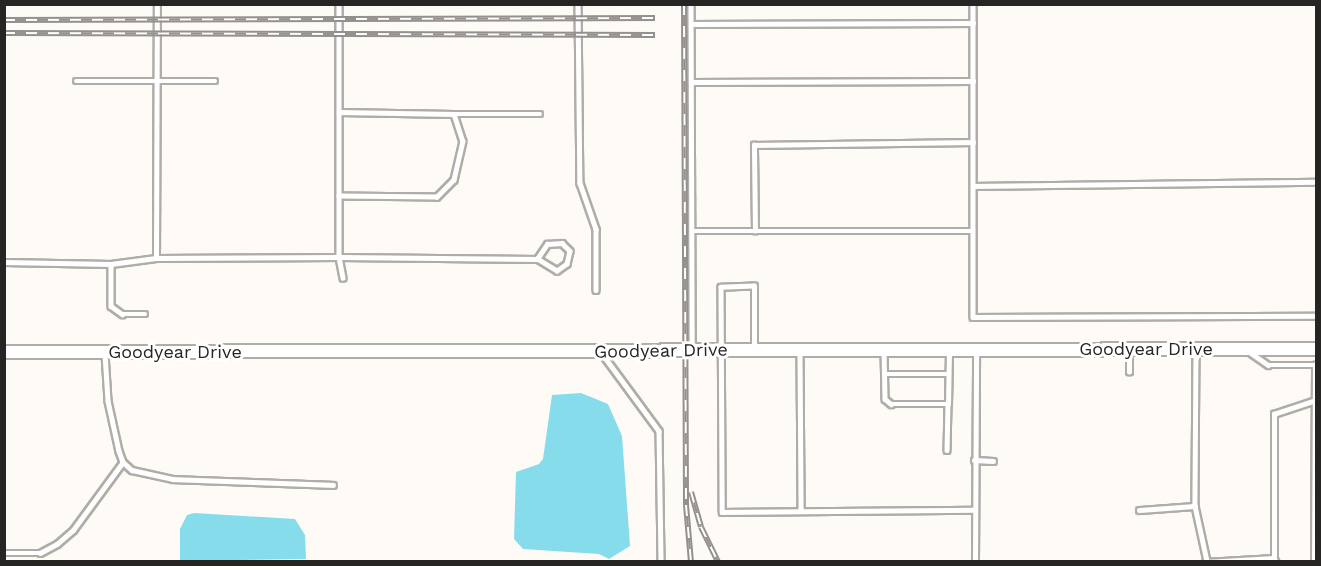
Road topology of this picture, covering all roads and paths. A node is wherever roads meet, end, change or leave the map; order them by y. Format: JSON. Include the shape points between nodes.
{"nodes":[{"id":1,"x":156,"y":4,"type":"edge"},
{"id":2,"x":339,"y":4,"type":"edge"},
{"id":3,"x":579,"y":4,"type":"edge"},
{"id":4,"x":691,"y":4,"type":"edge"},
{"id":5,"x":974,"y":4,"type":"edge"},
{"id":6,"x":974,"y":23,"type":"junction"},
{"id":7,"x":691,"y":24,"type":"junction"},
{"id":8,"x":76,"y":81,"type":"dead end"},
{"id":9,"x":156,"y":81,"type":"junction"},
{"id":10,"x":215,"y":81,"type":"dead end"},
{"id":11,"x":973,"y":81,"type":"junction"},
{"id":12,"x":692,"y":82,"type":"junction"},
{"id":13,"x":339,"y":112,"type":"junction"},
{"id":14,"x":454,"y":114,"type":"junction"},
{"id":15,"x":540,"y":114,"type":"dead end"},
{"id":16,"x":974,"y":142,"type":"junction"},
{"id":17,"x":1317,"y":182,"type":"edge"},
{"id":18,"x":974,"y":186,"type":"junction"},
{"id":19,"x":339,"y":196,"type":"junction"},
{"id":20,"x":692,"y":231,"type":"junction"},
{"id":21,"x":755,"y":231,"type":"junction"},
{"id":22,"x":974,"y":231,"type":"junction"},
{"id":23,"x":339,"y":257,"type":"junction"},
{"id":24,"x":156,"y":258,"type":"junction"},
{"id":25,"x":537,"y":259,"type":"junction"},
{"id":26,"x":4,"y":262,"type":"edge"},
{"id":27,"x":111,"y":264,"type":"junction"},
{"id":28,"x":343,"y":278,"type":"dead end"},
{"id":29,"x":597,"y":290,"type":"dead end"},
{"id":30,"x":145,"y":314,"type":"dead end"},
{"id":31,"x":1317,"y":316,"type":"edge"},
{"id":32,"x":1129,"y":349,"type":"junction"},
{"id":33,"x":1196,"y":349,"type":"junction"},
{"id":34,"x":1244,"y":349,"type":"junction"},
{"id":35,"x":1317,"y":349,"type":"edge"},
{"id":36,"x":722,"y":350,"type":"junction"},
{"id":37,"x":754,"y":350,"type":"junction"},
{"id":38,"x":800,"y":350,"type":"junction"},
{"id":39,"x":885,"y":350,"type":"junction"},
{"id":40,"x":949,"y":350,"type":"junction"},
{"id":41,"x":976,"y":350,"type":"junction"},
{"id":42,"x":692,"y":351,"type":"junction"},
{"id":43,"x":4,"y":352,"type":"edge"},
{"id":44,"x":104,"y":352,"type":"junction"},
{"id":45,"x":601,"y":352,"type":"junction"},
{"id":46,"x":1316,"y":365,"type":"edge"},
{"id":47,"x":1129,"y":372,"type":"dead end"},
{"id":48,"x":885,"y":374,"type":"junction"},
{"id":49,"x":948,"y":374,"type":"junction"},
{"id":50,"x":1316,"y":400,"type":"edge"},
{"id":51,"x":948,"y":405,"type":"junction"},
{"id":52,"x":947,"y":450,"type":"dead end"},
{"id":53,"x":974,"y":460,"type":"junction"},
{"id":54,"x":993,"y":461,"type":"dead end"},
{"id":55,"x":123,"y":462,"type":"junction"},
{"id":56,"x":333,"y":484,"type":"dead end"},
{"id":57,"x":1195,"y":506,"type":"junction"},
{"id":58,"x":974,"y":510,"type":"junction"},
{"id":59,"x":1139,"y":510,"type":"dead end"},
{"id":60,"x":801,"y":511,"type":"junction"},
{"id":61,"x":4,"y":553,"type":"edge"},
{"id":62,"x":1315,"y":554,"type":"edge"},
{"id":63,"x":1275,"y":560,"type":"edge"},
{"id":64,"x":660,"y":561,"type":"edge"},
{"id":65,"x":975,"y":561,"type":"edge"},
{"id":66,"x":1206,"y":561,"type":"edge"},
{"id":67,"x":1314,"y":561,"type":"edge"}],
"edges":[{"from":1,"to":9,"type":"lane"},
{"from":2,"to":13,"type":"lane"},
{"from":3,"to":29,"type":"lane","via":[[580,183],[596,229]]},
{"from":4,"to":7,"type":"lane"},
{"from":5,"to":6,"type":"lane"},
{"from":6,"to":7,"type":"lane"},
{"from":6,"to":11,"type":"lane"},
{"from":7,"to":12,"type":"lane"},
{"from":8,"to":9,"type":"lane"},
{"from":9,"to":10,"type":"lane"},
{"from":9,"to":24,"type":"lane"},
{"from":11,"to":12,"type":"lane"},
{"from":11,"to":16,"type":"lane"},
{"from":12,"to":20,"type":"lane"},
{"from":13,"to":14,"type":"lane"},
{"from":13,"to":19,"type":"lane"},
{"from":14,"to":15,"type":"lane"},
{"from":14,"to":19,"type":"lane","via":[[463,141],[453,180],[437,197]]},
{"from":16,"to":18,"type":"lane"},
{"from":16,"to":21,"type":"lane","via":[[754,145]]},
{"from":17,"to":18,"type":"lane"},
{"from":18,"to":22,"type":"lane"},
{"from":19,"to":23,"type":"lane"},
{"from":20,"to":21,"type":"lane"},
{"from":20,"to":42,"type":"lane"},
{"from":21,"to":22,"type":"lane"},
{"from":22,"to":31,"type":"lane","via":[[974,317]]},
{"from":23,"to":24,"type":"lane"},
{"from":23,"to":25,"type":"lane"},
{"from":23,"to":28,"type":"lane"},
{"from":24,"to":27,"type":"lane"},
{"from":25,"to":25,"type":"lane","via":[[556,271],[567,264],[570,251],[562,243],[547,244]]},
{"from":26,"to":27,"type":"lane"},
{"from":27,"to":30,"type":"lane","via":[[111,306],[122,314]]},
{"from":32,"to":33,"type":"street","name":"Goodyear Drive"},
{"from":32,"to":41,"type":"street","name":"Goodyear Drive"},
{"from":32,"to":47,"type":"lane"},
{"from":33,"to":34,"type":"street","name":"Goodyear Drive"},
{"from":33,"to":57,"type":"lane"},
{"from":34,"to":35,"type":"street","name":"Goodyear Drive"},
{"from":34,"to":46,"type":"lane","via":[[1268,365]]},
{"from":36,"to":37,"type":"street","name":"Goodyear Drive"},
{"from":36,"to":37,"type":"lane","via":[[722,286],[754,286]]},
{"from":36,"to":42,"type":"street","name":"Goodyear Drive"},
{"from":36,"to":60,"type":"lane","via":[[722,512]]},
{"from":37,"to":38,"type":"street","name":"Goodyear Drive"},
{"from":38,"to":39,"type":"street","name":"Goodyear Drive"},
{"from":38,"to":60,"type":"lane"},
{"from":39,"to":40,"type":"street","name":"Goodyear Drive"},
{"from":39,"to":48,"type":"lane"},
{"from":40,"to":41,"type":"street","name":"Goodyear Drive"},
{"from":40,"to":49,"type":"lane"},
{"from":41,"to":53,"type":"lane"},
{"from":42,"to":45,"type":"street","name":"Goodyear Drive"},
{"from":43,"to":44,"type":"street","name":"Goodyear Drive"},
{"from":44,"to":45,"type":"street","name":"Goodyear Drive"},
{"from":44,"to":55,"type":"lane","via":[[108,400]]},
{"from":45,"to":64,"type":"lane","via":[[659,431]]},
{"from":46,"to":50,"type":"lane"},
{"from":48,"to":49,"type":"lane"},
{"from":48,"to":51,"type":"lane","via":[[885,399],[891,404]]},
{"from":49,"to":51,"type":"lane"},
{"from":50,"to":62,"type":"lane"},
{"from":50,"to":63,"type":"lane","via":[[1274,414]]},
{"from":51,"to":52,"type":"lane"},
{"from":53,"to":54,"type":"lane"},
{"from":53,"to":58,"type":"lane"},
{"from":55,"to":56,"type":"lane","via":[[132,470],[173,479]]},
{"from":55,"to":61,"type":"lane","via":[[73,530],[57,544],[40,553]]},
{"from":57,"to":59,"type":"lane"},
{"from":57,"to":66,"type":"lane"},
{"from":58,"to":60,"type":"lane"},
{"from":58,"to":65,"type":"lane"},
{"from":62,"to":67,"type":"lane"},
{"from":63,"to":66,"type":"lane"}]}
